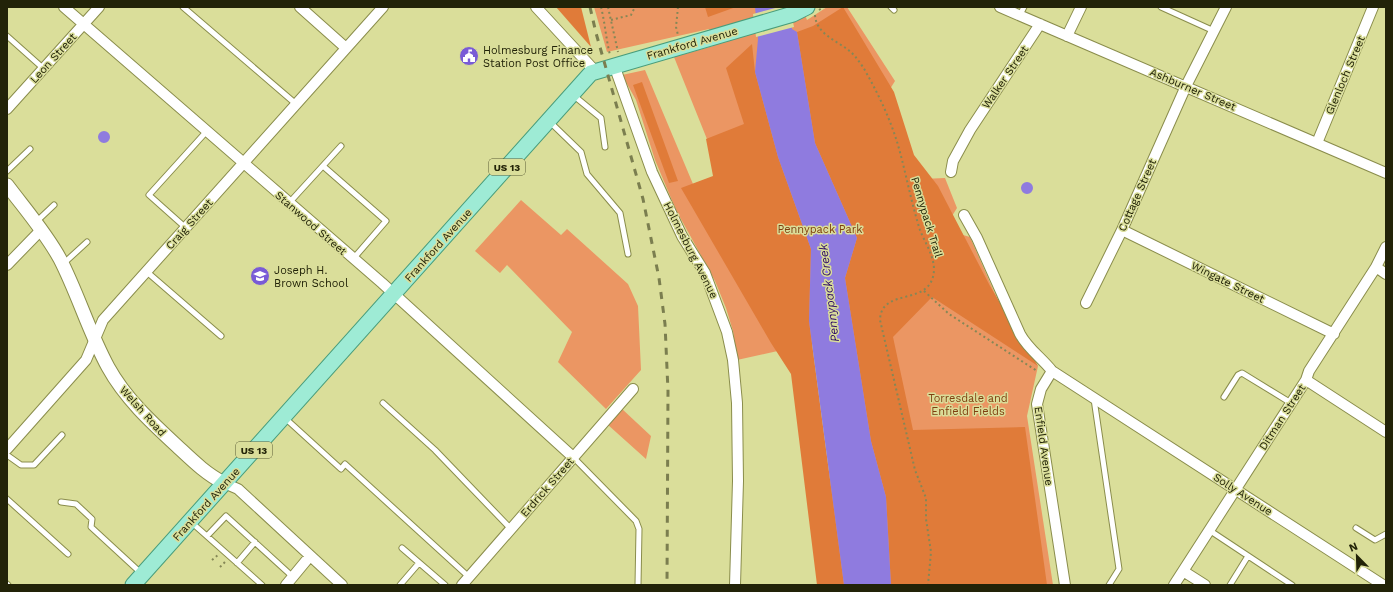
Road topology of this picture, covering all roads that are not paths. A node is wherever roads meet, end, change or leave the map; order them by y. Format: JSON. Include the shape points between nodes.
{"nodes":[{"id":1,"x":64,"y":7,"type":"edge"},
{"id":2,"x":99,"y":7,"type":"edge"},
{"id":3,"x":183,"y":7,"type":"edge"},
{"id":4,"x":300,"y":7,"type":"edge"},
{"id":5,"x":383,"y":7,"type":"edge"},
{"id":6,"x":536,"y":7,"type":"edge"},
{"id":7,"x":1000,"y":7,"type":"edge"},
{"id":8,"x":1081,"y":7,"type":"edge"},
{"id":9,"x":1161,"y":7,"type":"edge"},
{"id":10,"x":1226,"y":7,"type":"edge"},
{"id":11,"x":1373,"y":7,"type":"edge"},
{"id":12,"x":812,"y":10,"type":"edge"},
{"id":13,"x":1022,"y":11,"type":"edge"},
{"id":14,"x":84,"y":24,"type":"junction"},
{"id":15,"x":1040,"y":24,"type":"junction"},
{"id":16,"x":1214,"y":31,"type":"junction"},
{"id":17,"x":7,"y":36,"type":"edge"},
{"id":18,"x":1067,"y":36,"type":"junction"},
{"id":19,"x":346,"y":48,"type":"junction"},
{"id":20,"x":616,"y":59,"type":"junction"},
{"id":21,"x":44,"y":69,"type":"junction"},
{"id":22,"x":595,"y":71,"type":"junction"},
{"id":23,"x":1186,"y":86,"type":"junction"},
{"id":24,"x":572,"y":94,"type":"junction"},
{"id":25,"x":296,"y":104,"type":"junction"},
{"id":26,"x":7,"y":109,"type":"edge"},
{"id":27,"x":549,"y":121,"type":"junction"},
{"id":28,"x":206,"y":132,"type":"junction"},
{"id":29,"x":1317,"y":143,"type":"junction"},
{"id":30,"x":341,"y":146,"type":"dead end"},
{"id":31,"x":605,"y":147,"type":"dead end"},
{"id":32,"x":30,"y":149,"type":"dead end"},
{"id":33,"x":243,"y":164,"type":"junction"},
{"id":34,"x":323,"y":166,"type":"junction"},
{"id":35,"x":7,"y":171,"type":"edge"},
{"id":36,"x":951,"y":172,"type":"dead end"},
{"id":37,"x":1386,"y":173,"type":"edge"},
{"id":38,"x":7,"y":186,"type":"edge"},
{"id":39,"x":54,"y":204,"type":"dead end"},
{"id":40,"x":288,"y":204,"type":"junction"},
{"id":41,"x":964,"y":215,"type":"dead end"},
{"id":42,"x":38,"y":226,"type":"junction"},
{"id":43,"x":186,"y":228,"type":"junction"},
{"id":44,"x":1122,"y":230,"type":"junction"},
{"id":45,"x":87,"y":242,"type":"dead end"},
{"id":46,"x":1386,"y":247,"type":"edge"},
{"id":47,"x":628,"y":254,"type":"dead end"},
{"id":48,"x":353,"y":259,"type":"junction"},
{"id":49,"x":7,"y":265,"type":"edge"},
{"id":50,"x":63,"y":265,"type":"junction"},
{"id":51,"x":1376,"y":267,"type":"junction"},
{"id":52,"x":147,"y":272,"type":"junction"},
{"id":53,"x":1386,"y":274,"type":"edge"},
{"id":54,"x":393,"y":294,"type":"junction"},
{"id":55,"x":1086,"y":303,"type":"dead end"},
{"id":56,"x":1334,"y":334,"type":"junction"},
{"id":57,"x":221,"y":336,"type":"dead end"},
{"id":58,"x":95,"y":340,"type":"junction"},
{"id":59,"x":1050,"y":374,"type":"junction"},
{"id":60,"x":1306,"y":380,"type":"junction"},
{"id":61,"x":633,"y":389,"type":"dead end"},
{"id":62,"x":1224,"y":397,"type":"dead end"},
{"id":63,"x":1094,"y":398,"type":"junction"},
{"id":64,"x":383,"y":403,"type":"dead end"},
{"id":65,"x":1291,"y":403,"type":"junction"},
{"id":66,"x":283,"y":417,"type":"junction"},
{"id":67,"x":1386,"y":432,"type":"edge"},
{"id":68,"x":62,"y":435,"type":"dead end"},
{"id":69,"x":7,"y":449,"type":"edge"},
{"id":70,"x":7,"y":456,"type":"edge"},
{"id":71,"x":573,"y":457,"type":"junction"},
{"id":72,"x":224,"y":483,"type":"junction"},
{"id":73,"x":1235,"y":489,"type":"junction"},
{"id":74,"x":7,"y":499,"type":"edge"},
{"id":75,"x":61,"y":502,"type":"dead end"},
{"id":76,"x":190,"y":521,"type":"junction"},
{"id":77,"x":1356,"y":528,"type":"dead end"},
{"id":78,"x":510,"y":529,"type":"junction"},
{"id":79,"x":1209,"y":530,"type":"junction"},
{"id":80,"x":1386,"y":534,"type":"edge"},
{"id":81,"x":207,"y":536,"type":"junction"},
{"id":82,"x":255,"y":542,"type":"junction"},
{"id":83,"x":402,"y":548,"type":"dead end"},
{"id":84,"x":68,"y":554,"type":"dead end"},
{"id":85,"x":310,"y":556,"type":"junction"},
{"id":86,"x":1248,"y":556,"type":"junction"},
{"id":87,"x":237,"y":563,"type":"junction"},
{"id":88,"x":419,"y":563,"type":"junction"},
{"id":89,"x":1183,"y":571,"type":"junction"},
{"id":90,"x":293,"y":577,"type":"junction"},
{"id":91,"x":470,"y":577,"type":"junction"},
{"id":92,"x":138,"y":580,"type":"edge"},
{"id":93,"x":403,"y":584,"type":"edge"},
{"id":94,"x":262,"y":585,"type":"edge"},
{"id":95,"x":286,"y":585,"type":"edge"},
{"id":96,"x":342,"y":585,"type":"edge"},
{"id":97,"x":445,"y":585,"type":"edge"},
{"id":98,"x":462,"y":585,"type":"edge"},
{"id":99,"x":638,"y":585,"type":"edge"},
{"id":100,"x":735,"y":585,"type":"edge"},
{"id":101,"x":1065,"y":585,"type":"edge"},
{"id":102,"x":1108,"y":585,"type":"edge"},
{"id":103,"x":1174,"y":585,"type":"edge"},
{"id":104,"x":1205,"y":585,"type":"edge"},
{"id":105,"x":1230,"y":585,"type":"edge"},
{"id":106,"x":1292,"y":585,"type":"edge"},
{"id":107,"x":1383,"y":585,"type":"edge"}],
"edges":[{"from":1,"to":14,"type":"street","name":"Stanwood Street"},
{"from":2,"to":14,"type":"street","name":"Leon Street"},
{"from":3,"to":25,"type":"lane"},
{"from":4,"to":19,"type":"street"},
{"from":5,"to":19,"type":"street","name":"Craig Street"},
{"from":6,"to":22,"type":"street"},
{"from":7,"to":13,"type":"street","name":"Ashburner Street"},
{"from":8,"to":18,"type":"street"},
{"from":9,"to":16,"type":"lane"},
{"from":10,"to":16,"type":"street","name":"Cottage Street"},
{"from":11,"to":29,"type":"street","name":"Glenloch Street"},
{"from":12,"to":20,"type":"main road","name":"Frankford Avenue","number":"US 13"},
{"from":13,"to":15,"type":"street","name":"Ashburner Street"},
{"from":14,"to":21,"type":"street","name":"Leon Street"},
{"from":14,"to":28,"type":"street","name":"Stanwood Street"},
{"from":15,"to":18,"type":"street","name":"Ashburner Street"},
{"from":15,"to":36,"type":"street","name":"Walker Street","via":[[970,130],[953,161]]},
{"from":16,"to":23,"type":"street","name":"Cottage Street"},
{"from":17,"to":21,"type":"lane"},
{"from":18,"to":23,"type":"street","name":"Ashburner Street"},
{"from":19,"to":25,"type":"street","name":"Craig Street"},
{"from":20,"to":22,"type":"main road","name":"Frankford Avenue","number":"US 13"},
{"from":20,"to":100,"type":"street","name":"Holmesburg Avenue","via":[[652,172],[682,236],[705,273],[728,332],[737,403]]},
{"from":21,"to":26,"type":"street","name":"Leon Street"},
{"from":22,"to":24,"type":"main road","name":"Frankford Avenue","number":"US 13"},
{"from":23,"to":29,"type":"street","name":"Ashburner Street"},
{"from":23,"to":44,"type":"street","name":"Cottage Street"},
{"from":24,"to":27,"type":"main road","name":"Frankford Avenue","number":"US 13"},
{"from":24,"to":31,"type":"lane","via":[[600,118]]},
{"from":25,"to":33,"type":"street","name":"Craig Street"},
{"from":27,"to":47,"type":"lane","via":[[581,152],[587,174],[620,213]]},
{"from":27,"to":54,"type":"main road","name":"Frankford Avenue","number":"US 13"},
{"from":28,"to":33,"type":"street","name":"Stanwood Street"},
{"from":28,"to":43,"type":"lane","via":[[149,196]]},
{"from":29,"to":37,"type":"street","name":"Ashburner Street"},
{"from":30,"to":34,"type":"lane"},
{"from":32,"to":35,"type":"lane"},
{"from":33,"to":40,"type":"street","name":"Stanwood Street"},
{"from":33,"to":43,"type":"street","name":"Craig Street"},
{"from":34,"to":40,"type":"lane"},
{"from":34,"to":48,"type":"lane","via":[[386,221]]},
{"from":38,"to":42,"type":"street","name":"Welsh Road"},
{"from":39,"to":42,"type":"lane"},
{"from":40,"to":48,"type":"street","name":"Stanwood Street"},
{"from":41,"to":59,"type":"street","via":[[1020,334],[1029,348],[1042,359]]},
{"from":42,"to":49,"type":"street"},
{"from":42,"to":50,"type":"street","name":"Welsh Road"},
{"from":43,"to":52,"type":"street","name":"Craig Street"},
{"from":44,"to":55,"type":"street","name":"Cottage Street"},
{"from":44,"to":56,"type":"street","name":"Wingate Street"},
{"from":45,"to":50,"type":"lane"},
{"from":46,"to":51,"type":"street","name":"Ditman Street"},
{"from":48,"to":54,"type":"street","name":"Stanwood Street"},
{"from":50,"to":58,"type":"street","name":"Welsh Road"},
{"from":51,"to":53,"type":"street"},
{"from":51,"to":56,"type":"street","name":"Ditman Street"},
{"from":52,"to":57,"type":"lane"},
{"from":52,"to":58,"type":"street","name":"Craig Street","via":[[103,320]]},
{"from":54,"to":66,"type":"main road","name":"Frankford Avenue","number":"US 13"},
{"from":54,"to":71,"type":"street","name":"Stanwood Street"},
{"from":56,"to":60,"type":"street","name":"Ditman Street","via":[[1309,371]]},
{"from":58,"to":69,"type":"street","name":"Craig Street","via":[[86,360]]},
{"from":58,"to":72,"type":"street","name":"Welsh Road","via":[[113,376],[138,408],[210,476]]},
{"from":59,"to":63,"type":"street"},
{"from":59,"to":101,"type":"street","name":"Enfield Avenue","via":[[1041,389],[1037,404]]},
{"from":60,"to":65,"type":"street","name":"Ditman Street"},
{"from":60,"to":67,"type":"street"},
{"from":61,"to":71,"type":"street","name":"Erdrick Street"},
{"from":62,"to":65,"type":"lane","via":[[1242,372]]},
{"from":63,"to":73,"type":"street","name":"Solly Avenue"},
{"from":63,"to":102,"type":"lane","via":[[1119,569]]},
{"from":64,"to":78,"type":"lane","via":[[435,450]]},
{"from":65,"to":73,"type":"street","name":"Ditman Street"},
{"from":66,"to":72,"type":"main road","name":"Frankford Avenue","number":"US 13"},
{"from":66,"to":91,"type":"lane","via":[[341,468],[345,464]]},
{"from":68,"to":70,"type":"lane","via":[[34,465],[21,465]]},
{"from":71,"to":78,"type":"street","name":"Erdrick Street"},
{"from":71,"to":99,"type":"lane","via":[[636,521],[639,529]]},
{"from":72,"to":76,"type":"main road","name":"Frankford Avenue","number":"US 13"},
{"from":72,"to":85,"type":"street","name":"Welsh Road","via":[[238,489]]},
{"from":73,"to":79,"type":"street","name":"Ditman Street"},
{"from":73,"to":107,"type":"street","name":"Solly Avenue"},
{"from":74,"to":84,"type":"lane"},
{"from":75,"to":92,"type":"lane","via":[[76,504],[92,519],[91,527]]},
{"from":76,"to":81,"type":"lane"},
{"from":76,"to":92,"type":"main road","name":"Frankford Avenue","number":"US 13"},
{"from":77,"to":80,"type":"lane","via":[[1375,540]]},
{"from":78,"to":91,"type":"street","name":"Erdrick Street"},
{"from":79,"to":86,"type":"lane"},
{"from":79,"to":89,"type":"street","name":"Ditman Street"},
{"from":81,"to":82,"type":"lane","via":[[226,516]]},
{"from":81,"to":87,"type":"lane"},
{"from":82,"to":87,"type":"lane"},
{"from":82,"to":90,"type":"lane"},
{"from":83,"to":88,"type":"lane"},
{"from":85,"to":90,"type":"street"},
{"from":85,"to":96,"type":"street","name":"Welsh Road"},
{"from":86,"to":105,"type":"lane"},
{"from":86,"to":106,"type":"lane"},
{"from":87,"to":94,"type":"lane"},
{"from":88,"to":93,"type":"lane"},
{"from":88,"to":97,"type":"lane"},
{"from":89,"to":103,"type":"street","name":"Ditman Street"},
{"from":89,"to":104,"type":"street"},
{"from":90,"to":95,"type":"street"},
{"from":91,"to":98,"type":"street","name":"Erdrick Street"}]}
